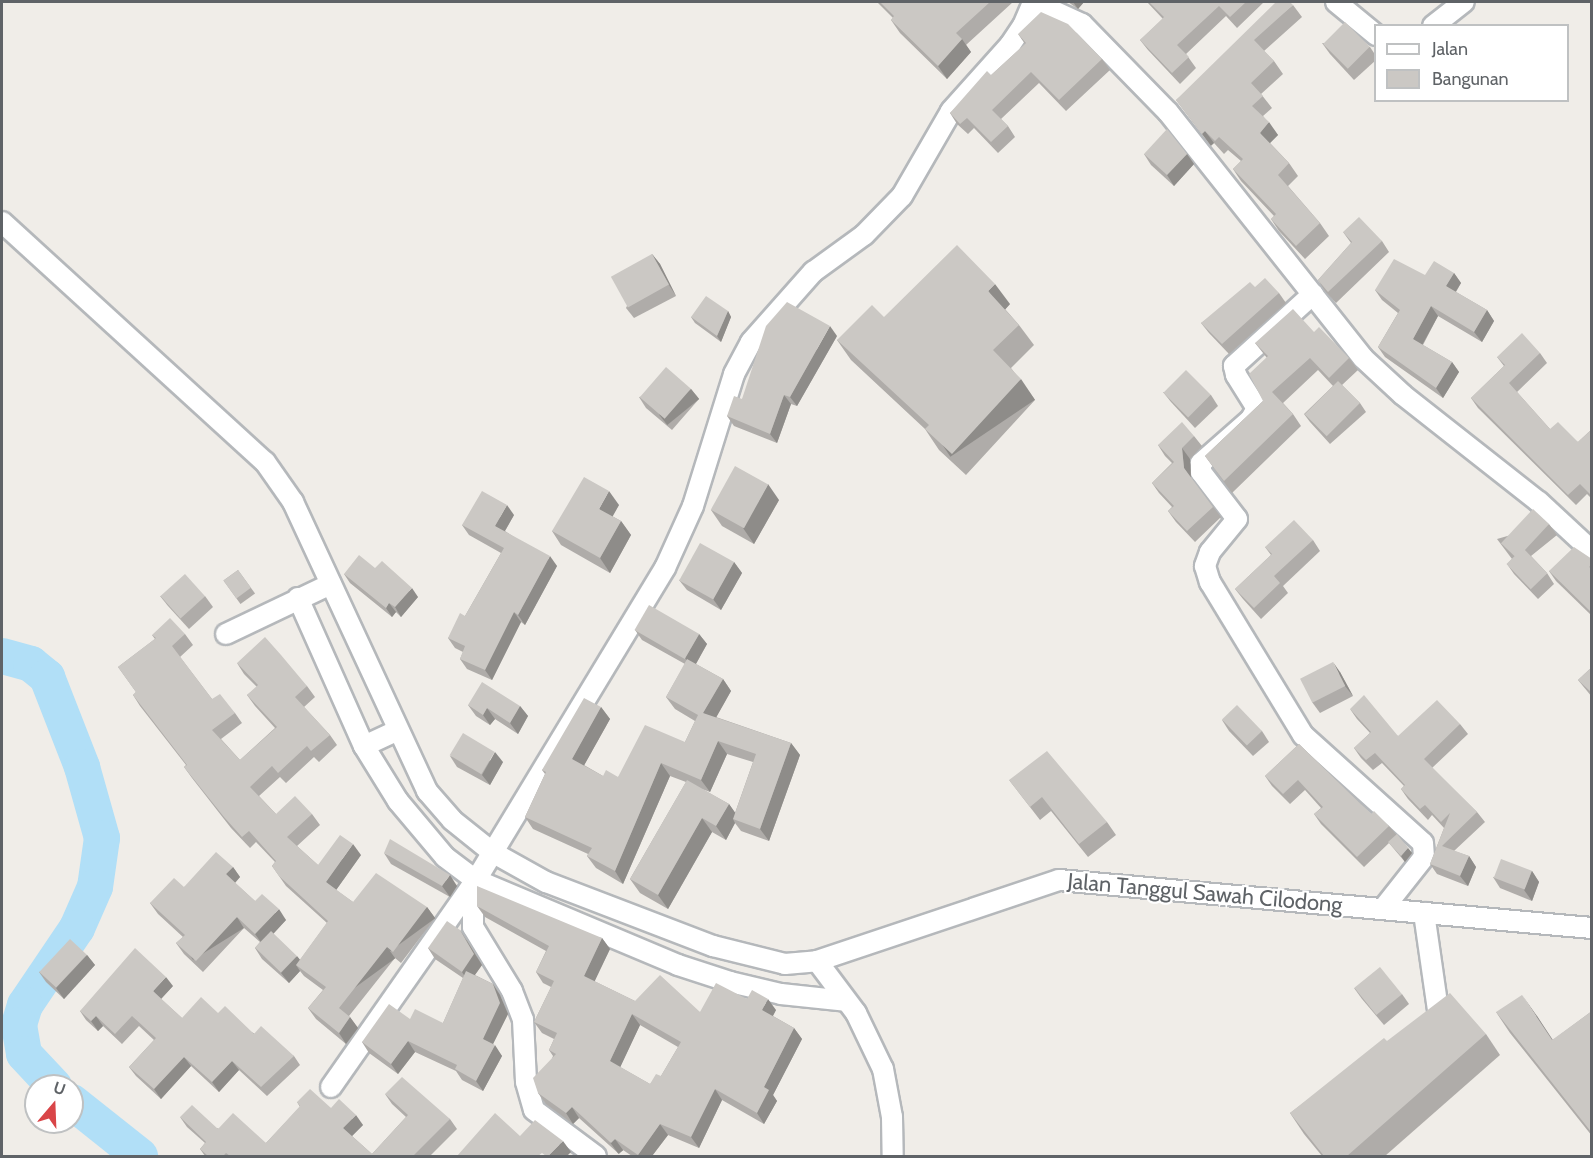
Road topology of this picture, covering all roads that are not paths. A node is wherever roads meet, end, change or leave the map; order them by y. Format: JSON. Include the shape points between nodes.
{"nodes":[{"id":1,"x":1033,"y":2,"type":"edge"},
{"id":2,"x":1336,"y":2,"type":"edge"},
{"id":3,"x":1464,"y":2,"type":"edge"},
{"id":4,"x":1436,"y":24,"type":"edge"},
{"id":5,"x":1374,"y":33,"type":"edge"},
{"id":6,"x":1184,"y":95,"type":"edge"},
{"id":7,"x":1168,"y":112,"type":"junction"},
{"id":8,"x":2,"y":222,"type":"edge"},
{"id":9,"x":1312,"y":294,"type":"junction"},
{"id":10,"x":1592,"y":551,"type":"edge"},
{"id":11,"x":331,"y":584,"type":"junction"},
{"id":12,"x":298,"y":598,"type":"junction"},
{"id":13,"x":226,"y":634,"type":"dead end"},
{"id":14,"x":396,"y":731,"type":"junction"},
{"id":15,"x":364,"y":746,"type":"junction"},
{"id":16,"x":492,"y":852,"type":"junction"},
{"id":17,"x":475,"y":882,"type":"junction"},
{"id":18,"x":592,"y":901,"type":"junction"},
{"id":19,"x":1383,"y":909,"type":"junction"},
{"id":20,"x":1424,"y":913,"type":"junction"},
{"id":21,"x":578,"y":922,"type":"junction"},
{"id":22,"x":1591,"y":929,"type":"edge"},
{"id":23,"x":817,"y":961,"type":"junction"},
{"id":24,"x":846,"y":1001,"type":"junction"},
{"id":25,"x":1439,"y":1017,"type":"edge"},
{"id":26,"x":331,"y":1087,"type":"dead end"},
{"id":27,"x":596,"y":1156,"type":"edge"},
{"id":28,"x":893,"y":1156,"type":"edge"}],
"edges":[{"from":1,"to":7,"type":"street","via":[[1082,24]]},
{"from":1,"to":16,"type":"street","via":[[1010,45],[951,111],[914,178],[891,209],[864,236],[813,272],[752,342],[734,374],[693,506],[665,568]]},
{"from":2,"to":5,"type":"street"},
{"from":3,"to":4,"type":"street"},
{"from":6,"to":7,"type":"street"},
{"from":7,"to":9,"type":"street"},
{"from":8,"to":11,"type":"street","name":"Jalan Tanggul Sawah Cilodong","via":[[265,462],[293,502]]},
{"from":9,"to":10,"type":"street","via":[[1363,358],[1403,395],[1500,468]]},
{"from":9,"to":19,"type":"street","via":[[1234,366],[1257,408],[1201,463],[1201,472],[1237,519],[1210,552],[1205,566],[1210,582],[1303,735],[1423,843],[1424,857]]},
{"from":11,"to":12,"type":"street"},
{"from":11,"to":14,"type":"street","name":"Jalan Tanggul Sawah Cilodong"},
{"from":12,"to":13,"type":"street"},
{"from":12,"to":15,"type":"street"},
{"from":14,"to":15,"type":"street"},
{"from":14,"to":16,"type":"street","name":"Jalan Tanggul Sawah Cilodong","via":[[427,790],[452,819]]},
{"from":15,"to":17,"type":"street","via":[[425,836]]},
{"from":16,"to":17,"type":"street"},
{"from":16,"to":18,"type":"street","name":"Jalan Tanggul Sawah Cilodong"},
{"from":17,"to":21,"type":"street"},
{"from":17,"to":26,"type":"street"},
{"from":17,"to":27,"type":"street","via":[[472,927],[512,991],[523,1020],[526,1082],[534,1110]]},
{"from":18,"to":21,"type":"street"},
{"from":18,"to":23,"type":"street","name":"Jalan Tanggul Sawah Cilodong","via":[[749,958],[785,964]]},
{"from":19,"to":20,"type":"street","name":"Jalan Tanggul Sawah Cilodong"},
{"from":19,"to":23,"type":"street","name":"Jalan Tanggul Sawah Cilodong","via":[[1059,880]]},
{"from":20,"to":22,"type":"street","name":"Jalan Tanggul Sawah Cilodong"},
{"from":20,"to":25,"type":"street"},
{"from":21,"to":24,"type":"street","via":[[730,982],[781,994]]},
{"from":23,"to":24,"type":"street"},
{"from":24,"to":28,"type":"street","via":[[883,1069],[892,1117]]}]}
